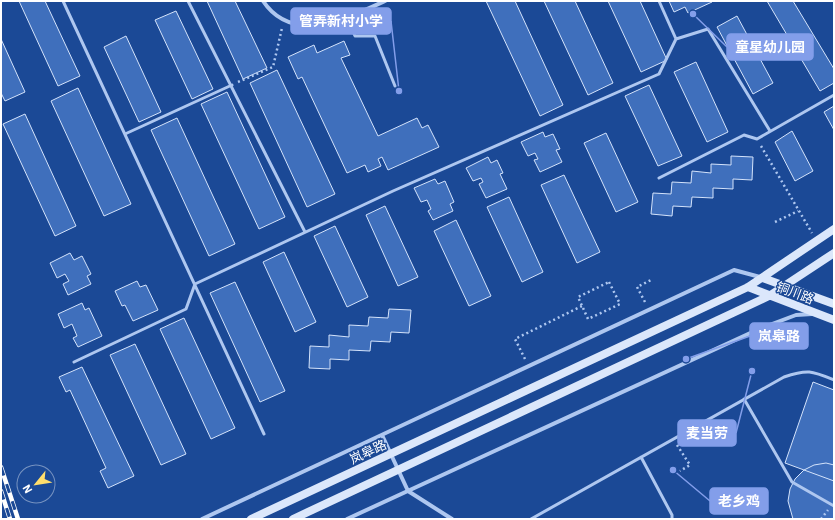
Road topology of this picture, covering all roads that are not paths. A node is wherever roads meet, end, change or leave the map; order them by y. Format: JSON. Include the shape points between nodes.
{"nodes":[{"id":1,"x":63,"y":1,"type":"edge"},
{"id":2,"x":188,"y":1,"type":"edge"},
{"id":3,"x":263,"y":1,"type":"edge"},
{"id":4,"x":385,"y":1,"type":"edge"},
{"id":5,"x":659,"y":1,"type":"edge"},
{"id":6,"x":347,"y":18,"type":"junction"},
{"id":7,"x":676,"y":39,"type":"junction"},
{"id":8,"x":232,"y":85,"type":"junction"},
{"id":9,"x":395,"y":86,"type":"dead end"},
{"id":10,"x":834,"y":95,"type":"edge"},
{"id":11,"x":770,"y":131,"type":"junction"},
{"id":12,"x":125,"y":134,"type":"junction"},
{"id":13,"x":659,"y":178,"type":"dead end"},
{"id":14,"x":834,"y":229,"type":"edge"},
{"id":15,"x":305,"y":232,"type":"junction"},
{"id":16,"x":834,"y":253,"type":"edge"},
{"id":17,"x":763,"y":278,"type":"junction"},
{"id":18,"x":195,"y":284,"type":"junction"},
{"id":19,"x":786,"y":286,"type":"junction"},
{"id":20,"x":748,"y":287,"type":"junction"},
{"id":21,"x":769,"y":296,"type":"junction"},
{"id":22,"x":834,"y":304,"type":"edge"},
{"id":23,"x":820,"y":315,"type":"junction"},
{"id":24,"x":834,"y":320,"type":"edge"},
{"id":25,"x":74,"y":362,"type":"dead end"},
{"id":26,"x":834,"y":380,"type":"edge"},
{"id":27,"x":744,"y":399,"type":"junction"},
{"id":28,"x":264,"y":434,"type":"dead end"},
{"id":29,"x":382,"y":435,"type":"junction"},
{"id":30,"x":641,"y":457,"type":"junction"},
{"id":31,"x":408,"y":491,"type":"junction"},
{"id":32,"x":834,"y":506,"type":"edge"},
{"id":33,"x":202,"y":519,"type":"edge"},
{"id":34,"x":252,"y":519,"type":"edge"},
{"id":35,"x":293,"y":519,"type":"edge"},
{"id":36,"x":347,"y":519,"type":"edge"},
{"id":37,"x":452,"y":519,"type":"edge"},
{"id":38,"x":531,"y":519,"type":"edge"},
{"id":39,"x":672,"y":519,"type":"edge"}],
"edges":[{"from":1,"to":12,"type":"lane"},
{"from":2,"to":8,"type":"lane"},
{"from":3,"to":6,"type":"street","via":[[283,20],[305,25],[328,24]]},
{"from":4,"to":6,"type":"street"},
{"from":5,"to":7,"type":"lane"},
{"from":6,"to":9,"type":"lane","via":[[355,36],[375,36]]},
{"from":7,"to":11,"type":"lane","via":[[708,29]]},
{"from":7,"to":15,"type":"lane","via":[[659,74]]},
{"from":8,"to":12,"type":"lane"},
{"from":8,"to":15,"type":"lane"},
{"from":10,"to":11,"type":"lane"},
{"from":11,"to":13,"type":"lane","via":[[757,139],[744,135]]},
{"from":12,"to":18,"type":"lane"},
{"from":14,"to":17,"type":"main road","name":"岚皋路"},
{"from":15,"to":18,"type":"lane"},
{"from":16,"to":19,"type":"main road"},
{"from":17,"to":19,"type":"main road","name":"铜川路"},
{"from":17,"to":20,"type":"main road","name":"岚皋路"},
{"from":17,"to":29,"type":"street","via":[[734,270]]},
{"from":18,"to":25,"type":"lane","via":[[186,309]]},
{"from":18,"to":28,"type":"lane"},
{"from":19,"to":21,"type":"main road"},
{"from":19,"to":22,"type":"main road","name":"铜川路"},
{"from":20,"to":21,"type":"main road","name":"铜川路"},
{"from":20,"to":34,"type":"main road","name":"岚皋路"},
{"from":21,"to":23,"type":"main road","name":"铜川路"},
{"from":21,"to":35,"type":"main road"},
{"from":23,"to":24,"type":"main road","name":"铜川路"},
{"from":23,"to":31,"type":"street","via":[[796,315],[759,329]]},
{"from":26,"to":27,"type":"lane","via":[[805,371],[784,377]]},
{"from":27,"to":30,"type":"lane"},
{"from":27,"to":32,"type":"lane","via":[[792,482]]},
{"from":29,"to":31,"type":"street"},
{"from":29,"to":33,"type":"street"},
{"from":30,"to":38,"type":"lane"},
{"from":30,"to":39,"type":"lane"},
{"from":31,"to":36,"type":"street"},
{"from":31,"to":37,"type":"street"}]}
